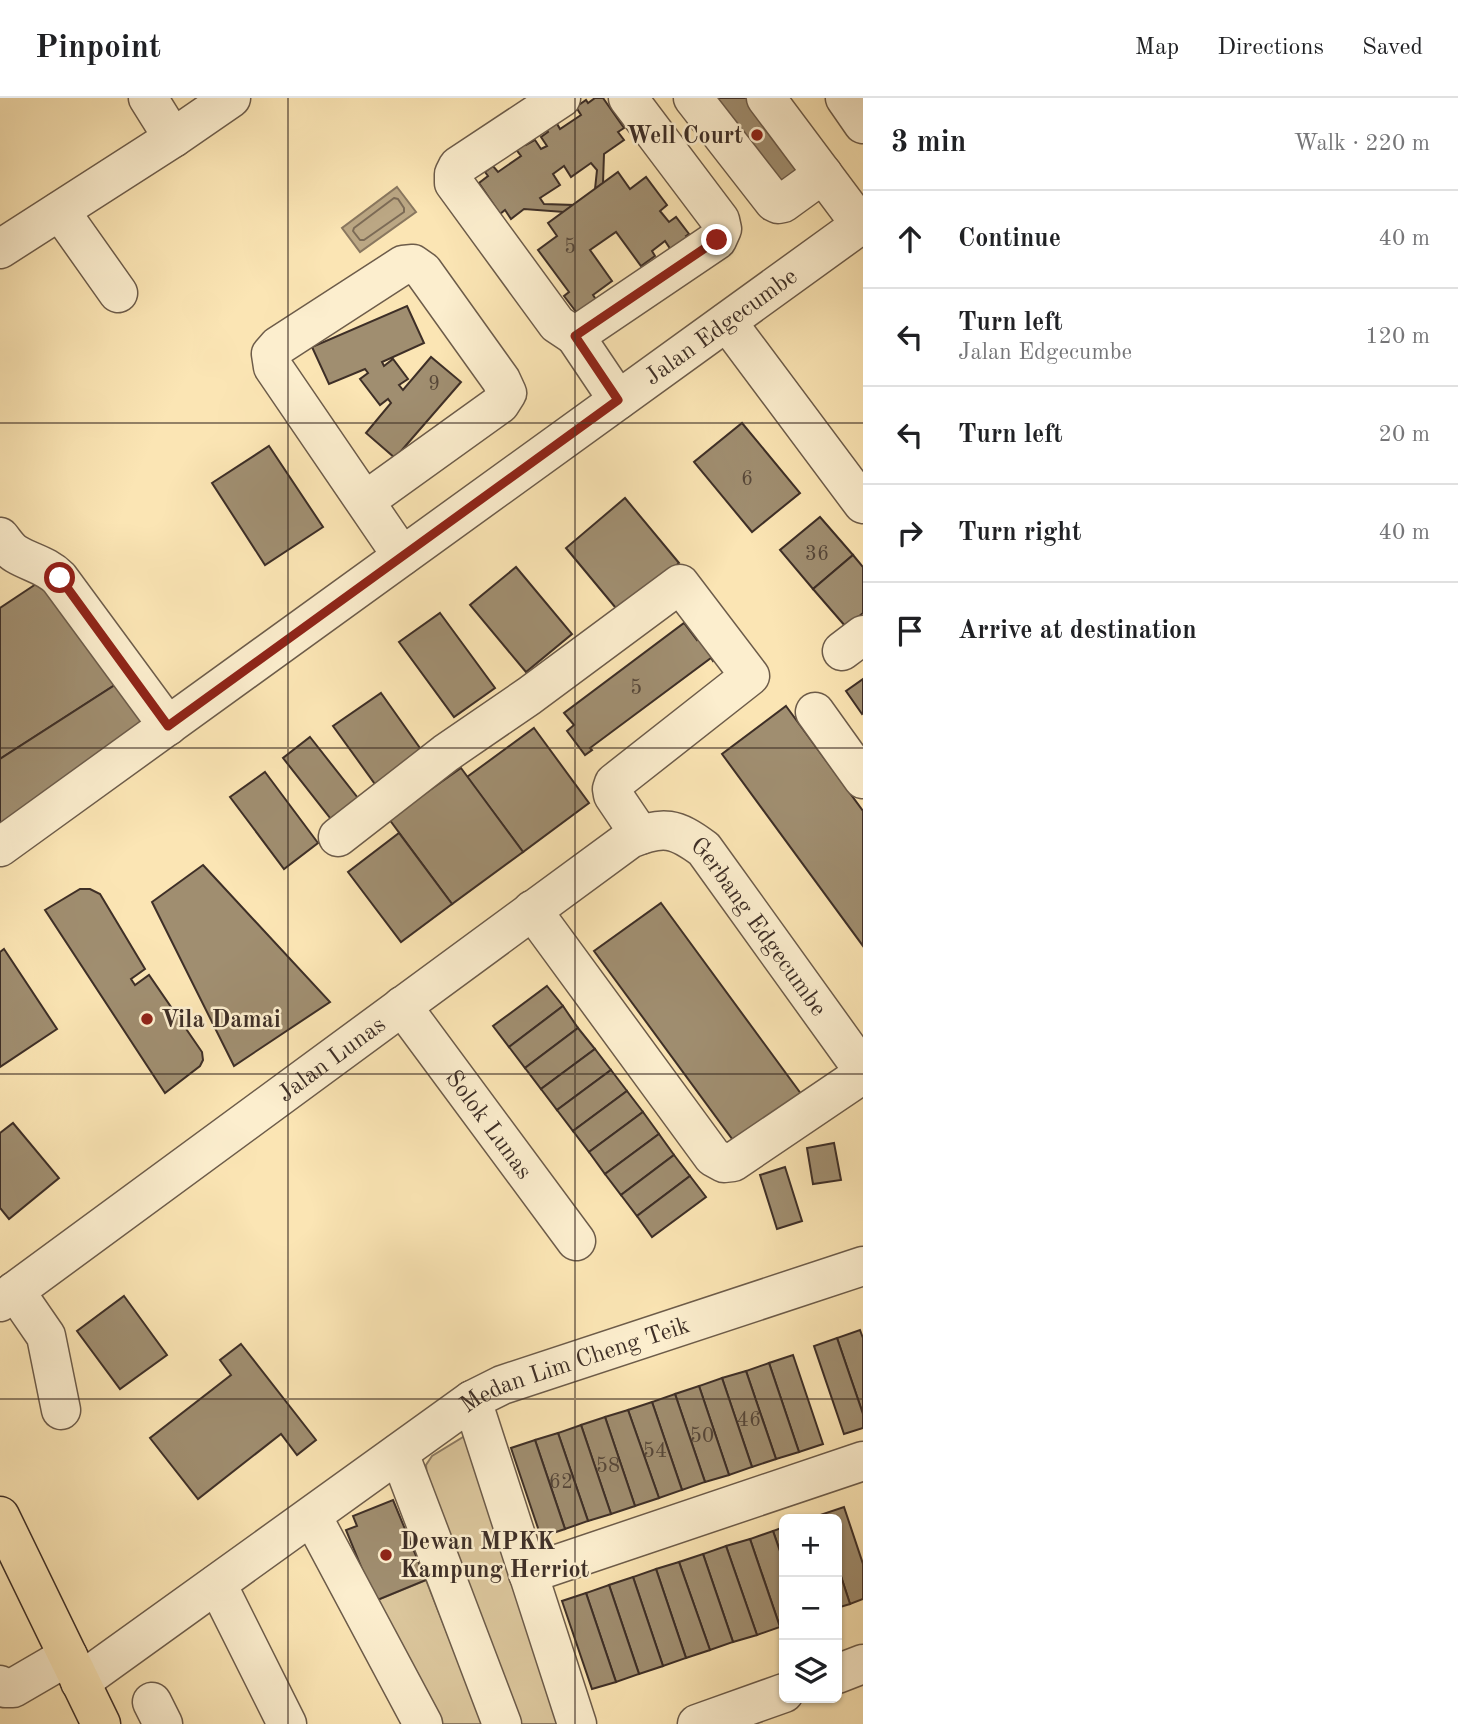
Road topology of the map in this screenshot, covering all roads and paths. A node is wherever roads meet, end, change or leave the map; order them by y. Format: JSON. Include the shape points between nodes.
{"nodes":[{"id":1,"x":148,"y":98,"type":"edge"},
{"id":2,"x":231,"y":98,"type":"edge"},
{"id":3,"x":561,"y":98,"type":"edge"},
{"id":4,"x":628,"y":98,"type":"edge"},
{"id":5,"x":693,"y":98,"type":"edge"},
{"id":6,"x":765,"y":98,"type":"edge"},
{"id":7,"x":845,"y":98,"type":"edge"},
{"id":8,"x":863,"y":124,"type":"edge"},
{"id":9,"x":173,"y":138,"type":"junction"},
{"id":10,"x":822,"y":174,"type":"junction"},
{"id":11,"x":60,"y":211,"type":"junction"},
{"id":12,"x":862,"y":224,"type":"edge"},
{"id":13,"x":0,"y":249,"type":"edge"},
{"id":14,"x":118,"y":293,"type":"dead end"},
{"id":15,"x":727,"y":321,"type":"junction"},
{"id":16,"x":575,"y":336,"type":"junction"},
{"id":17,"x":618,"y":400,"type":"junction"},
{"id":18,"x":365,"y":501,"type":"junction"},
{"id":19,"x":863,"y":503,"type":"edge"},
{"id":20,"x":0,"y":537,"type":"edge"},
{"id":21,"x":402,"y":556,"type":"junction"},
{"id":22,"x":815,"y":712,"type":"dead end"},
{"id":23,"x":168,"y":726,"type":"junction"},
{"id":24,"x":863,"y":779,"type":"edge"},
{"id":25,"x":654,"y":832,"type":"junction"},
{"id":26,"x":338,"y":837,"type":"dead end"},
{"id":27,"x":0,"y":847,"type":"edge"},
{"id":28,"x":532,"y":910,"type":"junction"},
{"id":29,"x":402,"y":1006,"type":"junction"},
{"id":30,"x":863,"y":1072,"type":"edge"},
{"id":31,"x":576,"y":1241,"type":"dead end"},
{"id":32,"x":863,"y":1266,"type":"edge"},
{"id":33,"x":7,"y":1297,"type":"edge"},
{"id":34,"x":472,"y":1400,"type":"junction"},
{"id":35,"x":61,"y":1410,"type":"dead end"},
{"id":36,"x":399,"y":1453,"type":"junction"},
{"id":37,"x":863,"y":1461,"type":"edge"},
{"id":38,"x":0,"y":1516,"type":"edge"},
{"id":39,"x":312,"y":1516,"type":"junction"},
{"id":40,"x":528,"y":1574,"type":"junction"},
{"id":41,"x":217,"y":1584,"type":"junction"},
{"id":42,"x":863,"y":1664,"type":"edge"},
{"id":43,"x":74,"y":1669,"type":"junction"},
{"id":44,"x":842,"y":1672,"type":"edge"},
{"id":45,"x":0,"y":1685,"type":"edge"},
{"id":46,"x":779,"y":1695,"type":"edge"},
{"id":47,"x":101,"y":1724,"type":"edge"},
{"id":48,"x":287,"y":1724,"type":"edge"},
{"id":49,"x":423,"y":1724,"type":"edge"},
{"id":50,"x":502,"y":1724,"type":"edge"},
{"id":51,"x":578,"y":1724,"type":"edge"},
{"id":52,"x":697,"y":1724,"type":"edge"}],
"edges":[{"from":1,"to":9,"type":"street"},
{"from":2,"to":9,"type":"street"},
{"from":3,"to":16,"type":"street","via":[[457,166],[453,174],[454,183],[557,324]]},
{"from":4,"to":16,"type":"street","via":[[720,219],[722,229],[717,240]]},
{"from":5,"to":10,"type":"street","via":[[774,202],[783,203]]},
{"from":6,"to":10,"type":"street"},
{"from":7,"to":8,"type":"street"},
{"from":9,"to":11,"type":"street"},
{"from":10,"to":12,"type":"street"},
{"from":11,"to":13,"type":"street"},
{"from":11,"to":14,"type":"street"},
{"from":12,"to":15,"type":"street","name":"Jalan Edgecumbe"},
{"from":15,"to":17,"type":"street","name":"Jalan Edgecumbe"},
{"from":15,"to":19,"type":"street"},
{"from":16,"to":17,"type":"street"},
{"from":17,"to":21,"type":"street","name":"Jalan Edgecumbe"},
{"from":18,"to":18,"type":"street","via":[[273,367],[271,355],[403,265],[414,264],[507,393],[500,404]]},
{"from":18,"to":21,"type":"street"},
{"from":20,"to":23,"type":"street","via":[[18,555],[60,578]]},
{"from":21,"to":23,"type":"street","name":"Jalan Edgecumbe"},
{"from":22,"to":24,"type":"street"},
{"from":23,"to":27,"type":"street","name":"Jalan Edgecumbe"},
{"from":25,"to":26,"type":"street","via":[[613,795],[614,783],[750,676],[680,584]]},
{"from":25,"to":28,"type":"street","name":"Jalan Lunas","via":[[630,839]]},
{"from":25,"to":30,"type":"street","name":"Gerbang Edgecumbe","via":[[687,836],[704,849]]},
{"from":28,"to":29,"type":"street","name":"Jalan Lunas"},
{"from":28,"to":30,"type":"street","via":[[713,1157],[724,1163],[733,1162]]},
{"from":29,"to":31,"type":"street","name":"Solok Lunas"},
{"from":29,"to":33,"type":"street","name":"Jalan Lunas"},
{"from":32,"to":34,"type":"street","name":"Medan Lim Cheng Teik","via":[[502,1385]]},
{"from":33,"to":35,"type":"street","via":[[46,1336]]},
{"from":34,"to":36,"type":"street","name":"Medan Lim Cheng Teik"},
{"from":34,"to":40,"type":"street"},
{"from":36,"to":39,"type":"street","name":"Medan Lim Cheng Teik"},
{"from":36,"to":50,"type":"street"},
{"from":37,"to":40,"type":"street"},
{"from":38,"to":43,"type":"main road"},
{"from":39,"to":41,"type":"street","name":"Medan Lim Cheng Teik"},
{"from":39,"to":49,"type":"street"},
{"from":40,"to":51,"type":"street"},
{"from":41,"to":43,"type":"street","name":"Medan Lim Cheng Teik"},
{"from":41,"to":48,"type":"street"},
{"from":42,"to":44,"type":"street"},
{"from":43,"to":45,"type":"street","name":"Medan Lim Cheng Teik","via":[[13,1688]]},
{"from":43,"to":47,"type":"main road"},
{"from":46,"to":52,"type":"street"}]}
